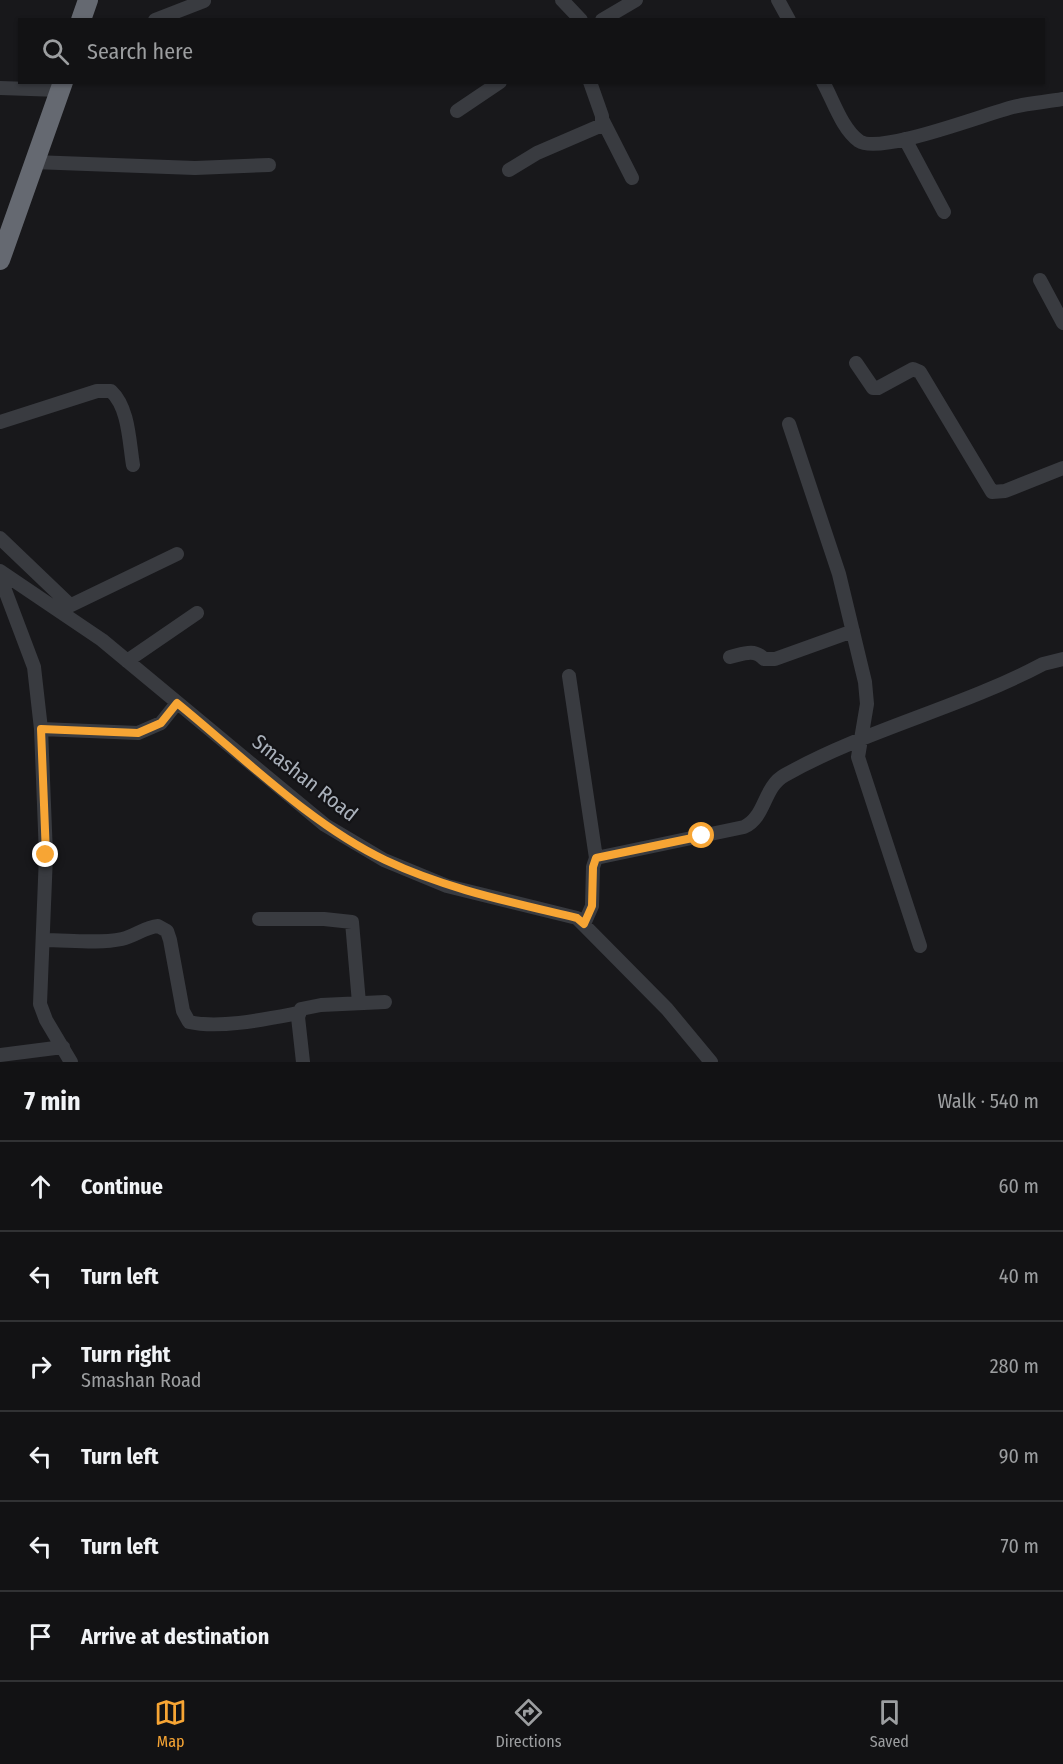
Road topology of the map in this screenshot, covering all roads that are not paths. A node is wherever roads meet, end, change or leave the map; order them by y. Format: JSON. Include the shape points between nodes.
{"nodes":[{"id":1,"x":88,"y":0,"type":"edge"},
{"id":2,"x":562,"y":0,"type":"edge"},
{"id":3,"x":636,"y":0,"type":"edge"},
{"id":4,"x":778,"y":0,"type":"edge"},
{"id":5,"x":204,"y":1,"type":"edge"},
{"id":6,"x":82,"y":18,"type":"edge"},
{"id":7,"x":160,"y":18,"type":"edge"},
{"id":8,"x":579,"y":18,"type":"edge"},
{"id":9,"x":605,"y":18,"type":"edge"},
{"id":10,"x":788,"y":18,"type":"edge"},
{"id":11,"x":497,"y":84,"type":"edge"},
{"id":12,"x":591,"y":84,"type":"edge"},
{"id":13,"x":824,"y":84,"type":"edge"},
{"id":14,"x":62,"y":86,"type":"edge"},
{"id":15,"x":0,"y":88,"type":"edge"},
{"id":16,"x":1063,"y":99,"type":"edge"},
{"id":17,"x":457,"y":111,"type":"dead end"},
{"id":18,"x":603,"y":121,"type":"junction"},
{"id":19,"x":905,"y":139,"type":"junction"},
{"id":20,"x":33,"y":162,"type":"junction"},
{"id":21,"x":269,"y":165,"type":"dead end"},
{"id":22,"x":509,"y":170,"type":"dead end"},
{"id":23,"x":632,"y":178,"type":"dead end"},
{"id":24,"x":944,"y":213,"type":"dead end"},
{"id":25,"x":0,"y":260,"type":"edge"},
{"id":26,"x":1040,"y":280,"type":"dead end"},
{"id":27,"x":1063,"y":323,"type":"edge"},
{"id":28,"x":856,"y":363,"type":"dead end"},
{"id":29,"x":0,"y":422,"type":"edge"},
{"id":30,"x":789,"y":424,"type":"dead end"},
{"id":31,"x":132,"y":465,"type":"dead end"},
{"id":32,"x":1063,"y":468,"type":"edge"},
{"id":33,"x":0,"y":538,"type":"edge"},
{"id":34,"x":177,"y":554,"type":"dead end"},
{"id":35,"x":0,"y":572,"type":"edge"},
{"id":36,"x":0,"y":577,"type":"edge"},
{"id":37,"x":65,"y":608,"type":"junction"},
{"id":38,"x":197,"y":613,"type":"dead end"},
{"id":39,"x":853,"y":632,"type":"junction"},
{"id":40,"x":730,"y":657,"type":"dead end"},
{"id":41,"x":1063,"y":659,"type":"edge"},
{"id":42,"x":126,"y":661,"type":"junction"},
{"id":43,"x":569,"y":676,"type":"dead end"},
{"id":44,"x":177,"y":703,"type":"junction"},
{"id":45,"x":41,"y":729,"type":"junction"},
{"id":46,"x":860,"y":740,"type":"junction"},
{"id":47,"x":596,"y":858,"type":"junction"},
{"id":48,"x":259,"y":919,"type":"dead end"},
{"id":49,"x":584,"y":924,"type":"junction"},
{"id":50,"x":44,"y":940,"type":"junction"},
{"id":51,"x":920,"y":946,"type":"dead end"},
{"id":52,"x":385,"y":1002,"type":"dead end"},
{"id":53,"x":359,"y":1003,"type":"junction"},
{"id":54,"x":299,"y":1013,"type":"junction"},
{"id":55,"x":63,"y":1047,"type":"junction"},
{"id":56,"x":0,"y":1055,"type":"edge"},
{"id":57,"x":71,"y":1062,"type":"edge"},
{"id":58,"x":303,"y":1062,"type":"edge"},
{"id":59,"x":711,"y":1062,"type":"edge"}],
"edges":[{"from":1,"to":6,"type":"highway"},
{"from":2,"to":8,"type":"street"},
{"from":3,"to":9,"type":"street"},
{"from":4,"to":10,"type":"street"},
{"from":5,"to":7,"type":"street"},
{"from":11,"to":17,"type":"street"},
{"from":12,"to":18,"type":"street"},
{"from":13,"to":19,"type":"street","via":[[860,142],[880,145]]},
{"from":14,"to":15,"type":"street"},
{"from":14,"to":20,"type":"highway"},
{"from":16,"to":19,"type":"street","via":[[1014,107]]},
{"from":18,"to":22,"type":"street","via":[[598,128],[537,153]]},
{"from":18,"to":23,"type":"street"},
{"from":19,"to":24,"type":"street"},
{"from":20,"to":21,"type":"street","via":[[195,168]]},
{"from":20,"to":25,"type":"highway"},
{"from":26,"to":27,"type":"street"},
{"from":28,"to":32,"type":"street","via":[[873,388],[913,369],[920,372],[992,492],[1005,491]]},
{"from":29,"to":31,"type":"street","via":[[97,391],[111,391],[125,417]]},
{"from":30,"to":39,"type":"street","via":[[839,574]]},
{"from":33,"to":37,"type":"street"},
{"from":34,"to":37,"type":"street"},
{"from":35,"to":37,"type":"street","name":"Smashan Road"},
{"from":36,"to":45,"type":"street","via":[[34,667]]},
{"from":37,"to":42,"type":"street","name":"Smashan Road"},
{"from":38,"to":42,"type":"street"},
{"from":39,"to":40,"type":"street","via":[[775,658],[764,659],[751,652]]},
{"from":39,"to":46,"type":"street","via":[[867,694]]},
{"from":41,"to":46,"type":"street"},
{"from":42,"to":44,"type":"street","name":"Smashan Road"},
{"from":43,"to":47,"type":"street"},
{"from":44,"to":45,"type":"street","via":[[161,723],[138,733]]},
{"from":44,"to":49,"type":"street","name":"Smashan Road","via":[[325,825],[384,860],[447,886],[577,918]]},
{"from":45,"to":50,"type":"street"},
{"from":46,"to":47,"type":"street","via":[[775,782],[756,819],[744,827]]},
{"from":46,"to":51,"type":"street","via":[[858,758]]},
{"from":47,"to":49,"type":"street","via":[[592,906]]},
{"from":48,"to":53,"type":"street","via":[[352,922]]},
{"from":49,"to":59,"type":"street","name":"Smashan Road","via":[[667,1009]]},
{"from":50,"to":54,"type":"street","via":[[118,939],[159,926],[167,931],[170,940],[183,1011],[189,1022],[207,1024]]},
{"from":50,"to":55,"type":"street","via":[[40,1004]]},
{"from":52,"to":53,"type":"street"},
{"from":53,"to":54,"type":"street","via":[[308,1006]]},
{"from":54,"to":58,"type":"street"},
{"from":55,"to":56,"type":"street"},
{"from":55,"to":57,"type":"street"}]}
